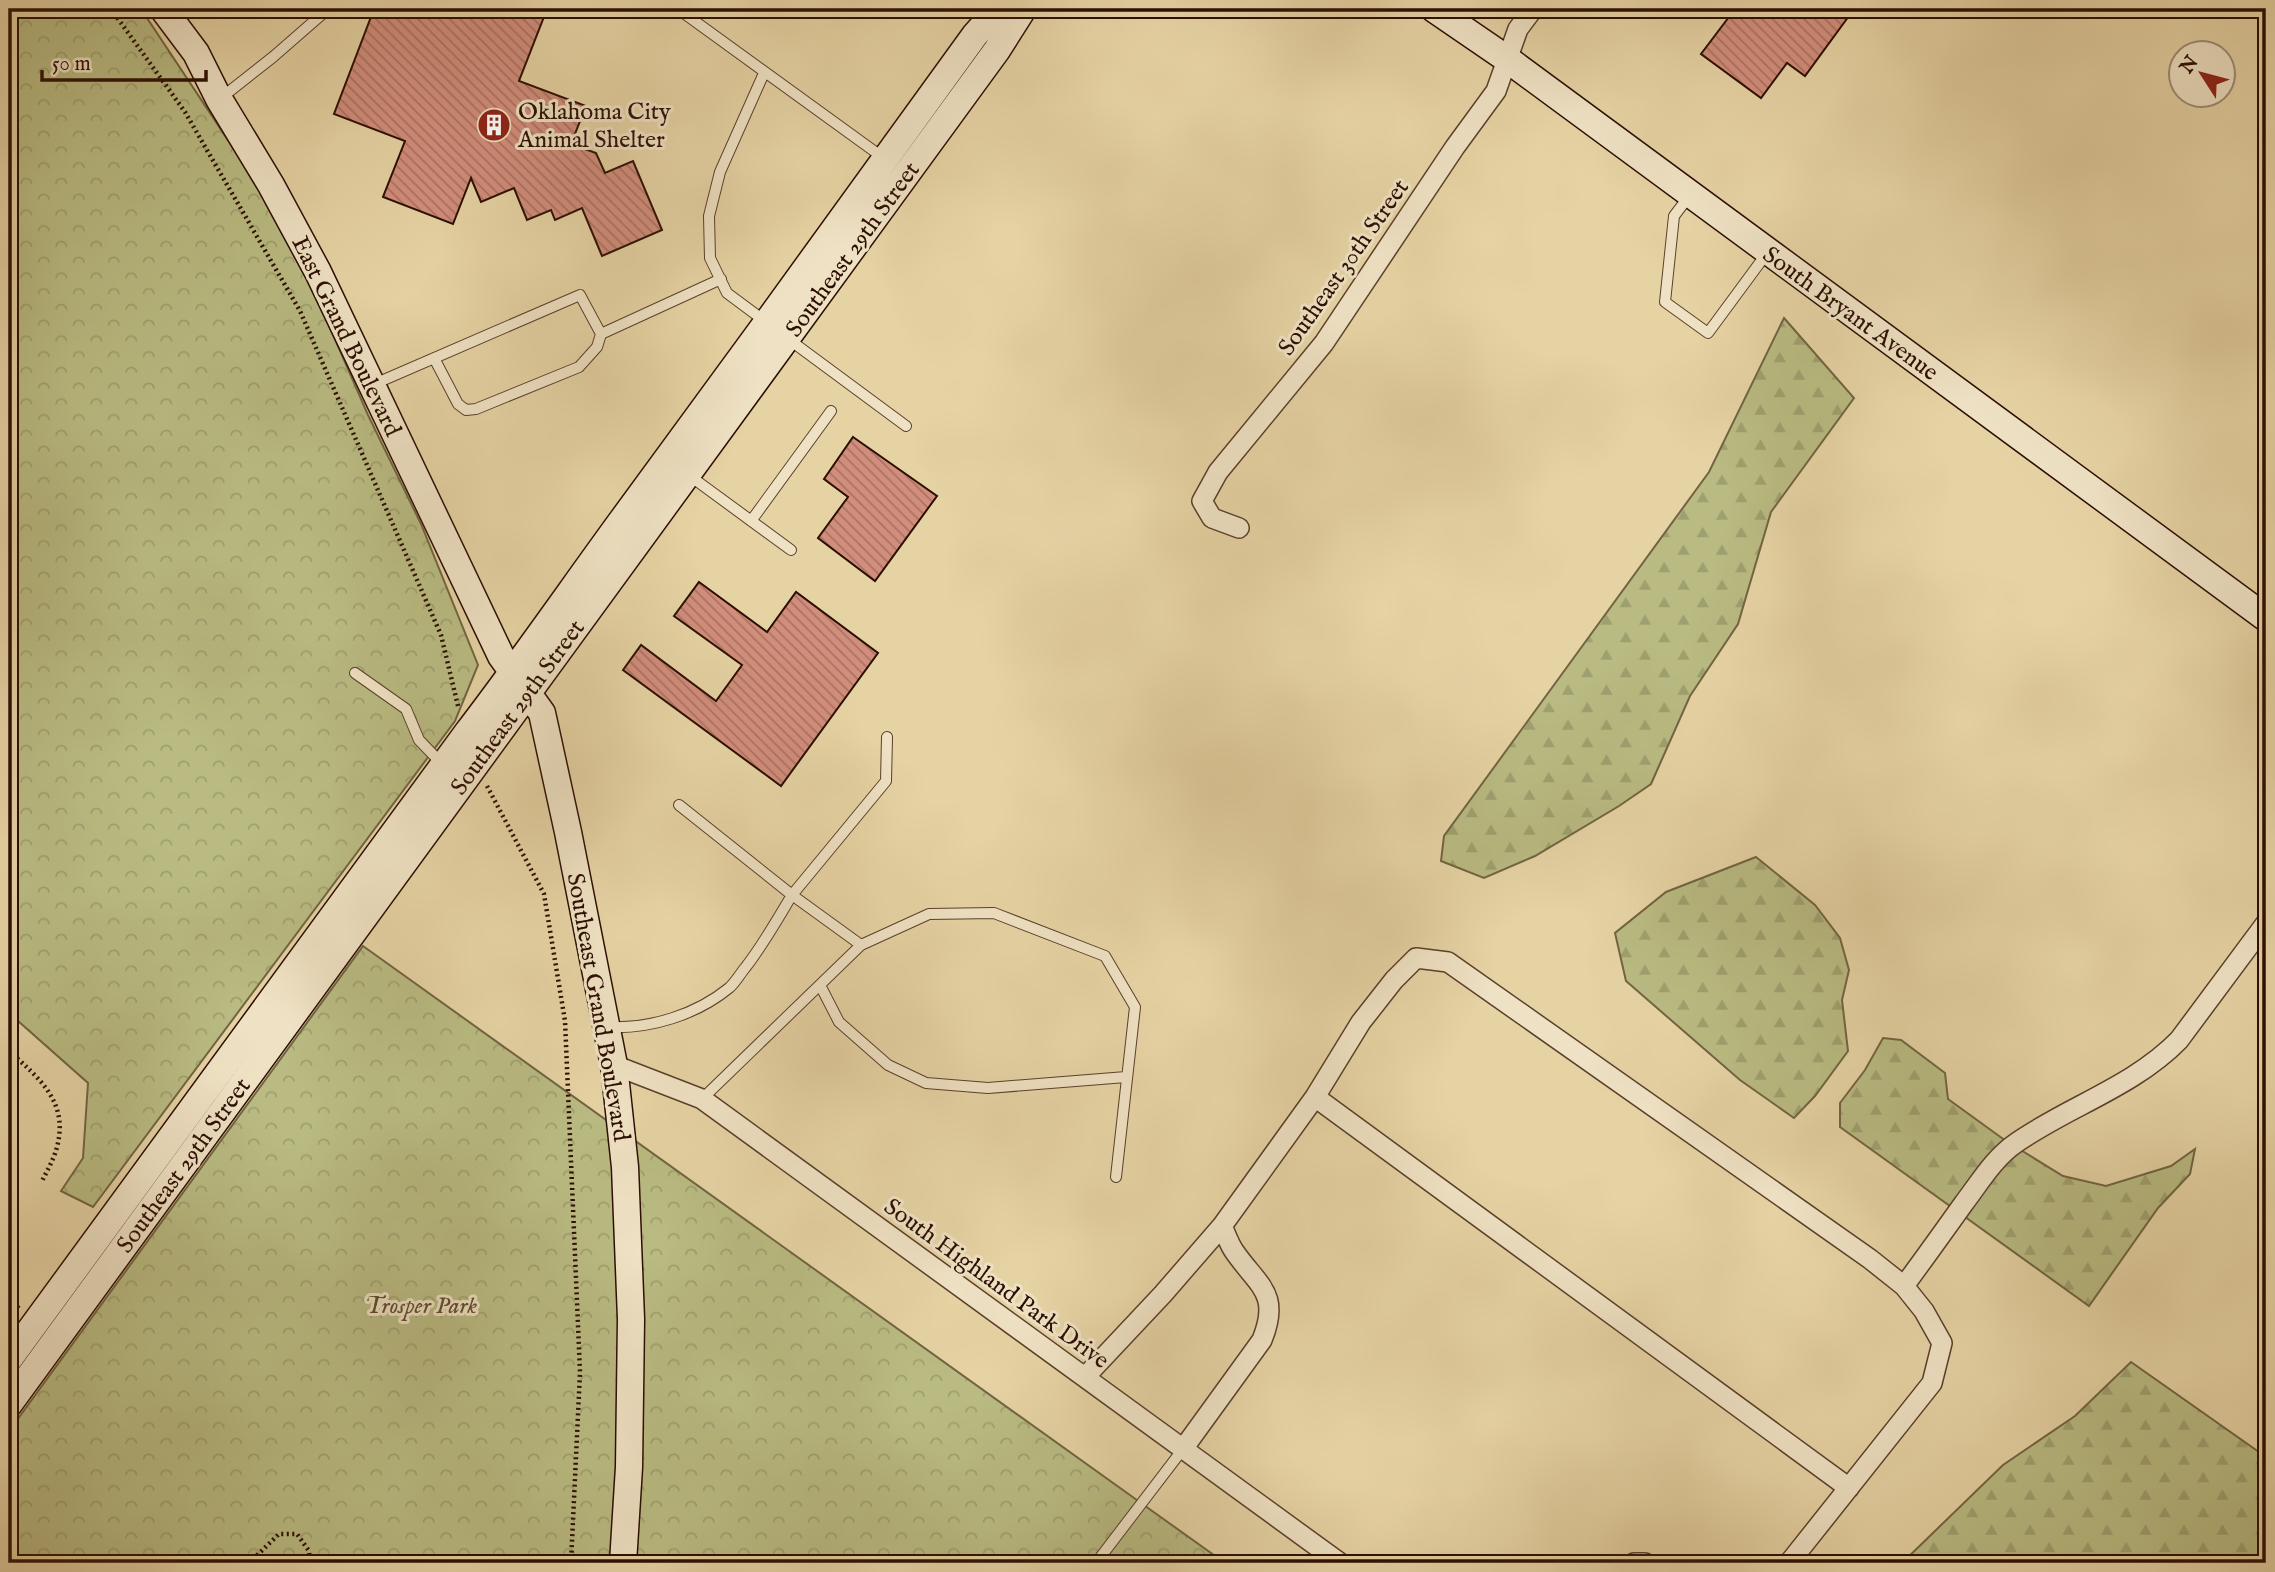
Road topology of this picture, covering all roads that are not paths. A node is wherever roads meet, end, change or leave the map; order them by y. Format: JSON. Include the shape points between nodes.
{"nodes":[{"id":1,"x":163,"y":9,"type":"edge"},
{"id":2,"x":328,"y":9,"type":"edge"},
{"id":3,"x":678,"y":9,"type":"edge"},
{"id":4,"x":998,"y":9,"type":"edge"},
{"id":5,"x":1023,"y":9,"type":"edge"},
{"id":6,"x":1434,"y":9,"type":"edge"},
{"id":7,"x":1533,"y":9,"type":"edge"},
{"id":8,"x":1507,"y":59,"type":"junction"},
{"id":9,"x":764,"y":73,"type":"junction"},
{"id":10,"x":219,"y":99,"type":"junction"},
{"id":11,"x":885,"y":160,"type":"junction"},
{"id":12,"x":1690,"y":194,"type":"junction"},
{"id":13,"x":1768,"y":252,"type":"junction"},
{"id":14,"x":721,"y":279,"type":"junction"},
{"id":15,"x":777,"y":330,"type":"junction"},
{"id":16,"x":601,"y":334,"type":"junction"},
{"id":17,"x":434,"y":358,"type":"junction"},
{"id":18,"x":372,"y":386,"type":"junction"},
{"id":19,"x":831,"y":411,"type":"dead end"},
{"id":20,"x":906,"y":426,"type":"dead end"},
{"id":21,"x":688,"y":474,"type":"junction"},
{"id":22,"x":751,"y":521,"type":"junction"},
{"id":23,"x":1239,"y":528,"type":"dead end"},
{"id":24,"x":791,"y":550,"type":"dead end"},
{"id":25,"x":2266,"y":618,"type":"edge"},
{"id":26,"x":355,"y":673,"type":"dead end"},
{"id":27,"x":520,"y":683,"type":"junction"},
{"id":28,"x":887,"y":737,"type":"dead end"},
{"id":29,"x":443,"y":765,"type":"junction"},
{"id":30,"x":679,"y":805,"type":"dead end"},
{"id":31,"x":792,"y":895,"type":"junction"},
{"id":32,"x":2266,"y":923,"type":"edge"},
{"id":33,"x":861,"y":945,"type":"junction"},
{"id":34,"x":820,"y":985,"type":"junction"},
{"id":35,"x":606,"y":1027,"type":"junction"},
{"id":36,"x":614,"y":1065,"type":"junction"},
{"id":37,"x":1126,"y":1077,"type":"junction"},
{"id":38,"x":1315,"y":1097,"type":"junction"},
{"id":39,"x":702,"y":1099,"type":"junction"},
{"id":40,"x":1116,"y":1177,"type":"dead end"},
{"id":41,"x":1222,"y":1226,"type":"junction"},
{"id":42,"x":1905,"y":1286,"type":"junction"},
{"id":43,"x":9,"y":1359,"type":"edge"},
{"id":44,"x":1085,"y":1377,"type":"junction"},
{"id":45,"x":9,"y":1404,"type":"edge"},
{"id":46,"x":1183,"y":1449,"type":"junction"},
{"id":47,"x":1849,"y":1488,"type":"junction"},
{"id":48,"x":623,"y":1563,"type":"edge"},
{"id":49,"x":1096,"y":1563,"type":"edge"},
{"id":50,"x":1340,"y":1563,"type":"edge"},
{"id":51,"x":1634,"y":1563,"type":"edge"},
{"id":52,"x":1645,"y":1563,"type":"edge"},
{"id":53,"x":1789,"y":1563,"type":"edge"}],
"edges":[{"from":1,"to":10,"type":"main road","name":"East Grand Boulevard","via":[[196,52]]},
{"from":2,"to":10,"type":"lane"},
{"from":3,"to":9,"type":"lane"},
{"from":4,"to":11,"type":"main road","name":"Southeast 29th Street"},
{"from":5,"to":15,"type":"main road","name":"Southeast 29th Street","via":[[997,50]]},
{"from":6,"to":8,"type":"main road","name":"South Bryant Avenue"},
{"from":7,"to":8,"type":"street","name":"Southeast 30th Street","via":[[1518,29]]},
{"from":8,"to":12,"type":"main road","name":"South Bryant Avenue"},
{"from":8,"to":23,"type":"street","name":"Southeast 30th Street","via":[[1496,91],[1324,343],[1218,471],[1202,501],[1212,518]]},
{"from":9,"to":11,"type":"lane"},
{"from":9,"to":14,"type":"lane","via":[[720,172],[709,216],[710,258]]},
{"from":10,"to":18,"type":"main road","name":"East Grand Boulevard","via":[[312,261]]},
{"from":11,"to":15,"type":"main road","name":"Southeast 29th Street"},
{"from":12,"to":13,"type":"main road","name":"South Bryant Avenue"},
{"from":12,"to":13,"type":"lane","via":[[1674,216],[1665,302],[1708,333]]},
{"from":13,"to":25,"type":"main road","name":"South Bryant Avenue"},
{"from":14,"to":15,"type":"lane","via":[[727,293]]},
{"from":14,"to":16,"type":"lane"},
{"from":15,"to":20,"type":"lane"},
{"from":15,"to":21,"type":"main road","name":"Southeast 29th Street"},
{"from":15,"to":27,"type":"main road","name":"Southeast 29th Street","via":[[548,621]]},
{"from":16,"to":17,"type":"lane","via":[[580,295]]},
{"from":16,"to":17,"type":"lane","via":[[597,347],[579,367],[476,409],[466,410],[458,404]]},
{"from":17,"to":18,"type":"lane"},
{"from":18,"to":27,"type":"main road","name":"East Grand Boulevard","via":[[479,612]]},
{"from":19,"to":22,"type":"lane"},
{"from":21,"to":22,"type":"lane"},
{"from":21,"to":27,"type":"main road","name":"Southeast 29th Street"},
{"from":22,"to":24,"type":"lane"},
{"from":26,"to":29,"type":"lane","via":[[406,709],[419,740]]},
{"from":27,"to":29,"type":"main road","name":"Southeast 29th Street"},
{"from":27,"to":35,"type":"main road","name":"Southeast Grand Boulevard","via":[[542,713]]},
{"from":27,"to":45,"type":"main road","name":"Southeast 29th Street"},
{"from":28,"to":31,"type":"lane","via":[[886,781]]},
{"from":29,"to":43,"type":"main road","name":"Southeast 29th Street"},
{"from":30,"to":31,"type":"lane"},
{"from":31,"to":33,"type":"lane"},
{"from":31,"to":35,"type":"lane","via":[[730,988],[692,1011],[650,1024]]},
{"from":32,"to":42,"type":"street","via":[[2163,1056],[2014,1144],[1993,1164]]},
{"from":33,"to":34,"type":"lane"},
{"from":33,"to":37,"type":"lane","via":[[929,914],[994,913],[1105,956],[1135,1007]]},
{"from":34,"to":37,"type":"lane","via":[[839,1022],[888,1065],[926,1083],[988,1088]]},
{"from":34,"to":39,"type":"lane"},
{"from":35,"to":36,"type":"main road","name":"Southeast Grand Boulevard"},
{"from":36,"to":39,"type":"street","name":"South Highland Park Drive"},
{"from":36,"to":48,"type":"main road","name":"Southeast Grand Boulevard","via":[[625,1167],[631,1318]]},
{"from":37,"to":40,"type":"lane"},
{"from":38,"to":41,"type":"street"},
{"from":38,"to":42,"type":"street","via":[[1361,1022],[1394,980],[1416,958],[1448,962]]},
{"from":38,"to":47,"type":"street"},
{"from":39,"to":44,"type":"street","name":"South Highland Park Drive"},
{"from":41,"to":44,"type":"street"},
{"from":41,"to":46,"type":"street","via":[[1233,1250],[1265,1289],[1270,1321],[1262,1340]]},
{"from":42,"to":47,"type":"street","via":[[1942,1343],[1931,1383]]},
{"from":44,"to":46,"type":"street","name":"South Highland Park Drive"},
{"from":46,"to":49,"type":"lane"},
{"from":46,"to":50,"type":"street","name":"South Highland Park Drive"},
{"from":47,"to":53,"type":"street"},
{"from":51,"to":52,"type":"street"}]}
